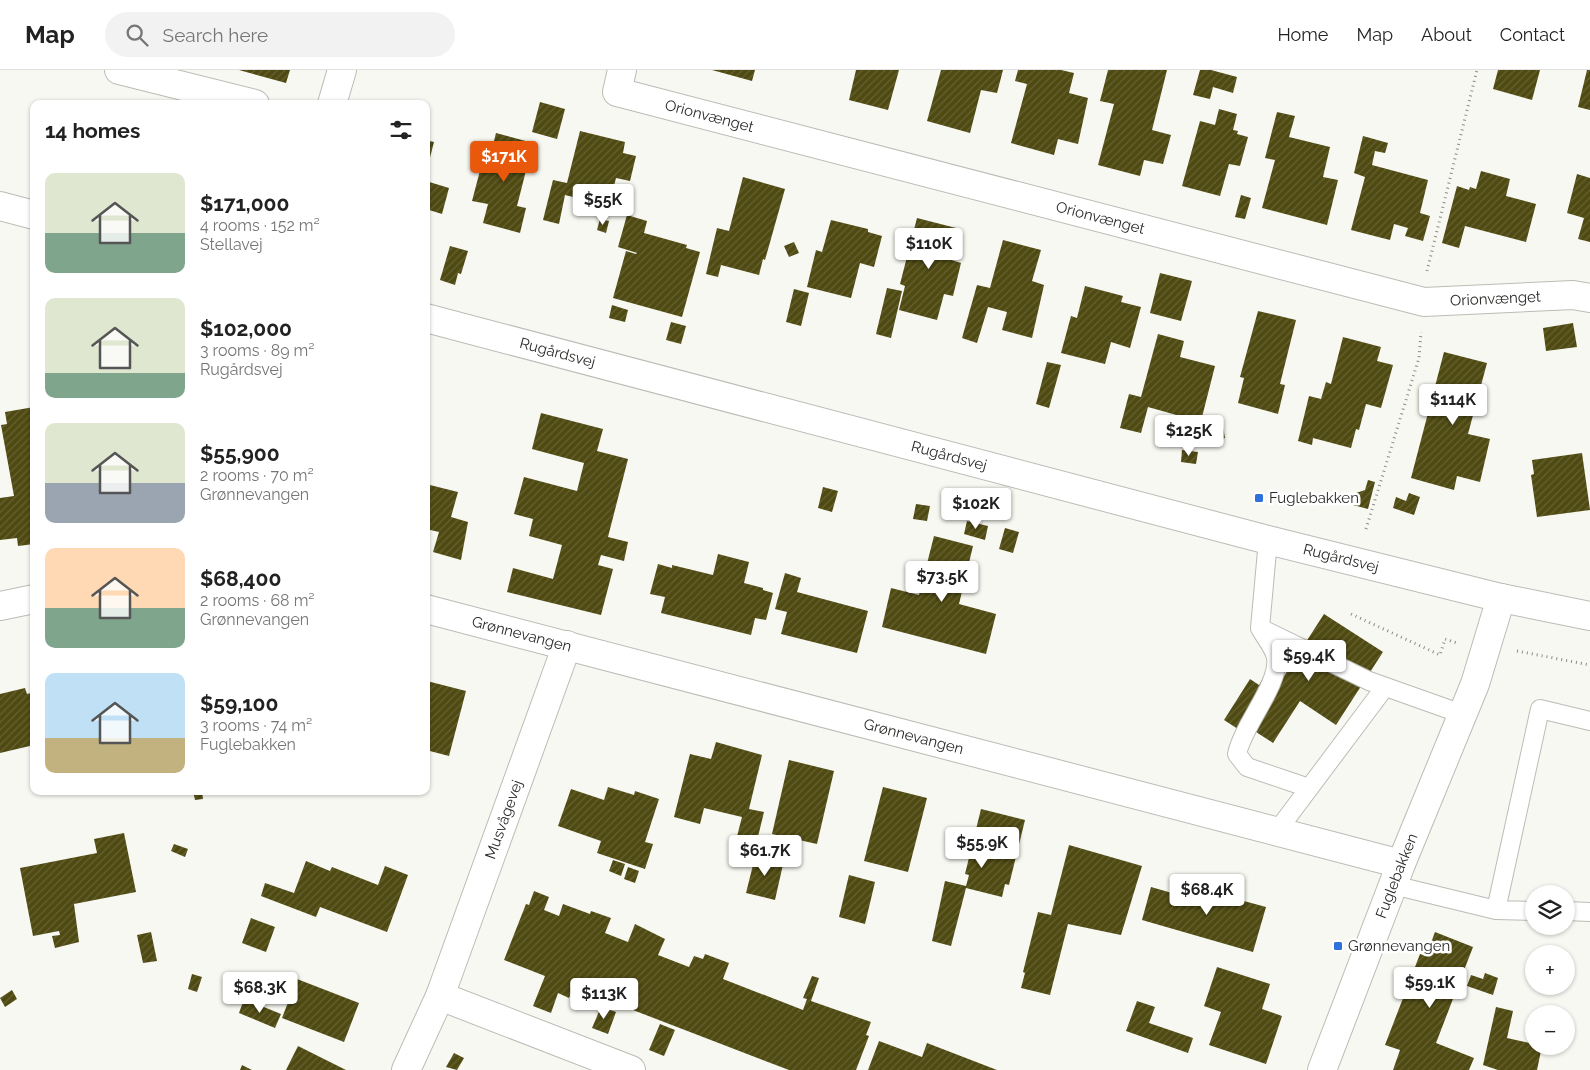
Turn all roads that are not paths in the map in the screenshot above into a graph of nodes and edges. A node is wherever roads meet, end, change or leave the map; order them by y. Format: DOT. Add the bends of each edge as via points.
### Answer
graph roads {
  1 [pos="119,70"];
  2 [pos="342,70"];
  3 [pos="175,77"];
  4 [pos="619,81"];
  5 [pos="243,100"];
  6 [pos="333,100"];
  7 [pos="0,206"];
  8 [pos="30,214"];
  9 [pos="1590,298"];
  10 [pos="430,319"];
  11 [pos="1268,540"];
  12 [pos="1501,598"];
  13 [pos="30,600"];
  14 [pos="0,606"];
  15 [pos="430,610"];
  16 [pos="1590,616"];
  17 [pos="1260,628"];
  18 [pos="567,645"];
  19 [pos="1385,687"];
  20 [pos="1462,714"];
  21 [pos="1590,721"];
  22 [pos="1309,788"];
  23 [pos="1277,831"];
  24 [pos="1397,875"];
  25 [pos="1589,909"];
  26 [pos="1496,910"];
  27 [pos="1575,910"];
  28 [pos="1525,911"];
  29 [pos="440,996"];
  30 [pos="406,1070"];
  31 [pos="631,1070"];
  32 [pos="1322,1070"];
  1 -- 3 [label="street"];
  2 -- 6 [label="street"];
  3 -- 5 [label="street"];
  4 -- 9 [label="street, Orionvænget" via="1424,302 1573,295"];
  7 -- 8 [label="street"];
  10 -- 11 [label="street, Rugårdsvej"];
  11 -- 12 [label="street, Rugårdsvej"];
  11 -- 17 [label="lane"];
  12 -- 16 [label="street, Rugårdsvej"];
  12 -- 20 [label="street, Fuglebakken" via="1475,684"];
  13 -- 14 [label="street"];
  15 -- 18 [label="street, Grønnevangen"];
  17 -- 19 [label="lane"];
  17 -- 22 [label="lane" via="1276,658 1272,683 1240,740 1237,754 1247,768"];
  18 -- 23 [label="street, Grønnevangen"];
  18 -- 29 [label="street, Musvågevej"];
  19 -- 20 [label="lane"];
  19 -- 22 [label="lane"];
  20 -- 24 [label="street, Fuglebakken"];
  21 -- 26 [label="lane" via="1540,709"];
  22 -- 23 [label="lane"];
  23 -- 24 [label="street, Grønnevangen"];
  24 -- 26 [label="lane"];
  24 -- 32 [label="street, Fuglebakken"];
  25 -- 27 [label="lane"];
  26 -- 28 [label="lane"];
  29 -- 30 [label="street, Musvågevej"];
  29 -- 31 [label="street"];
}
